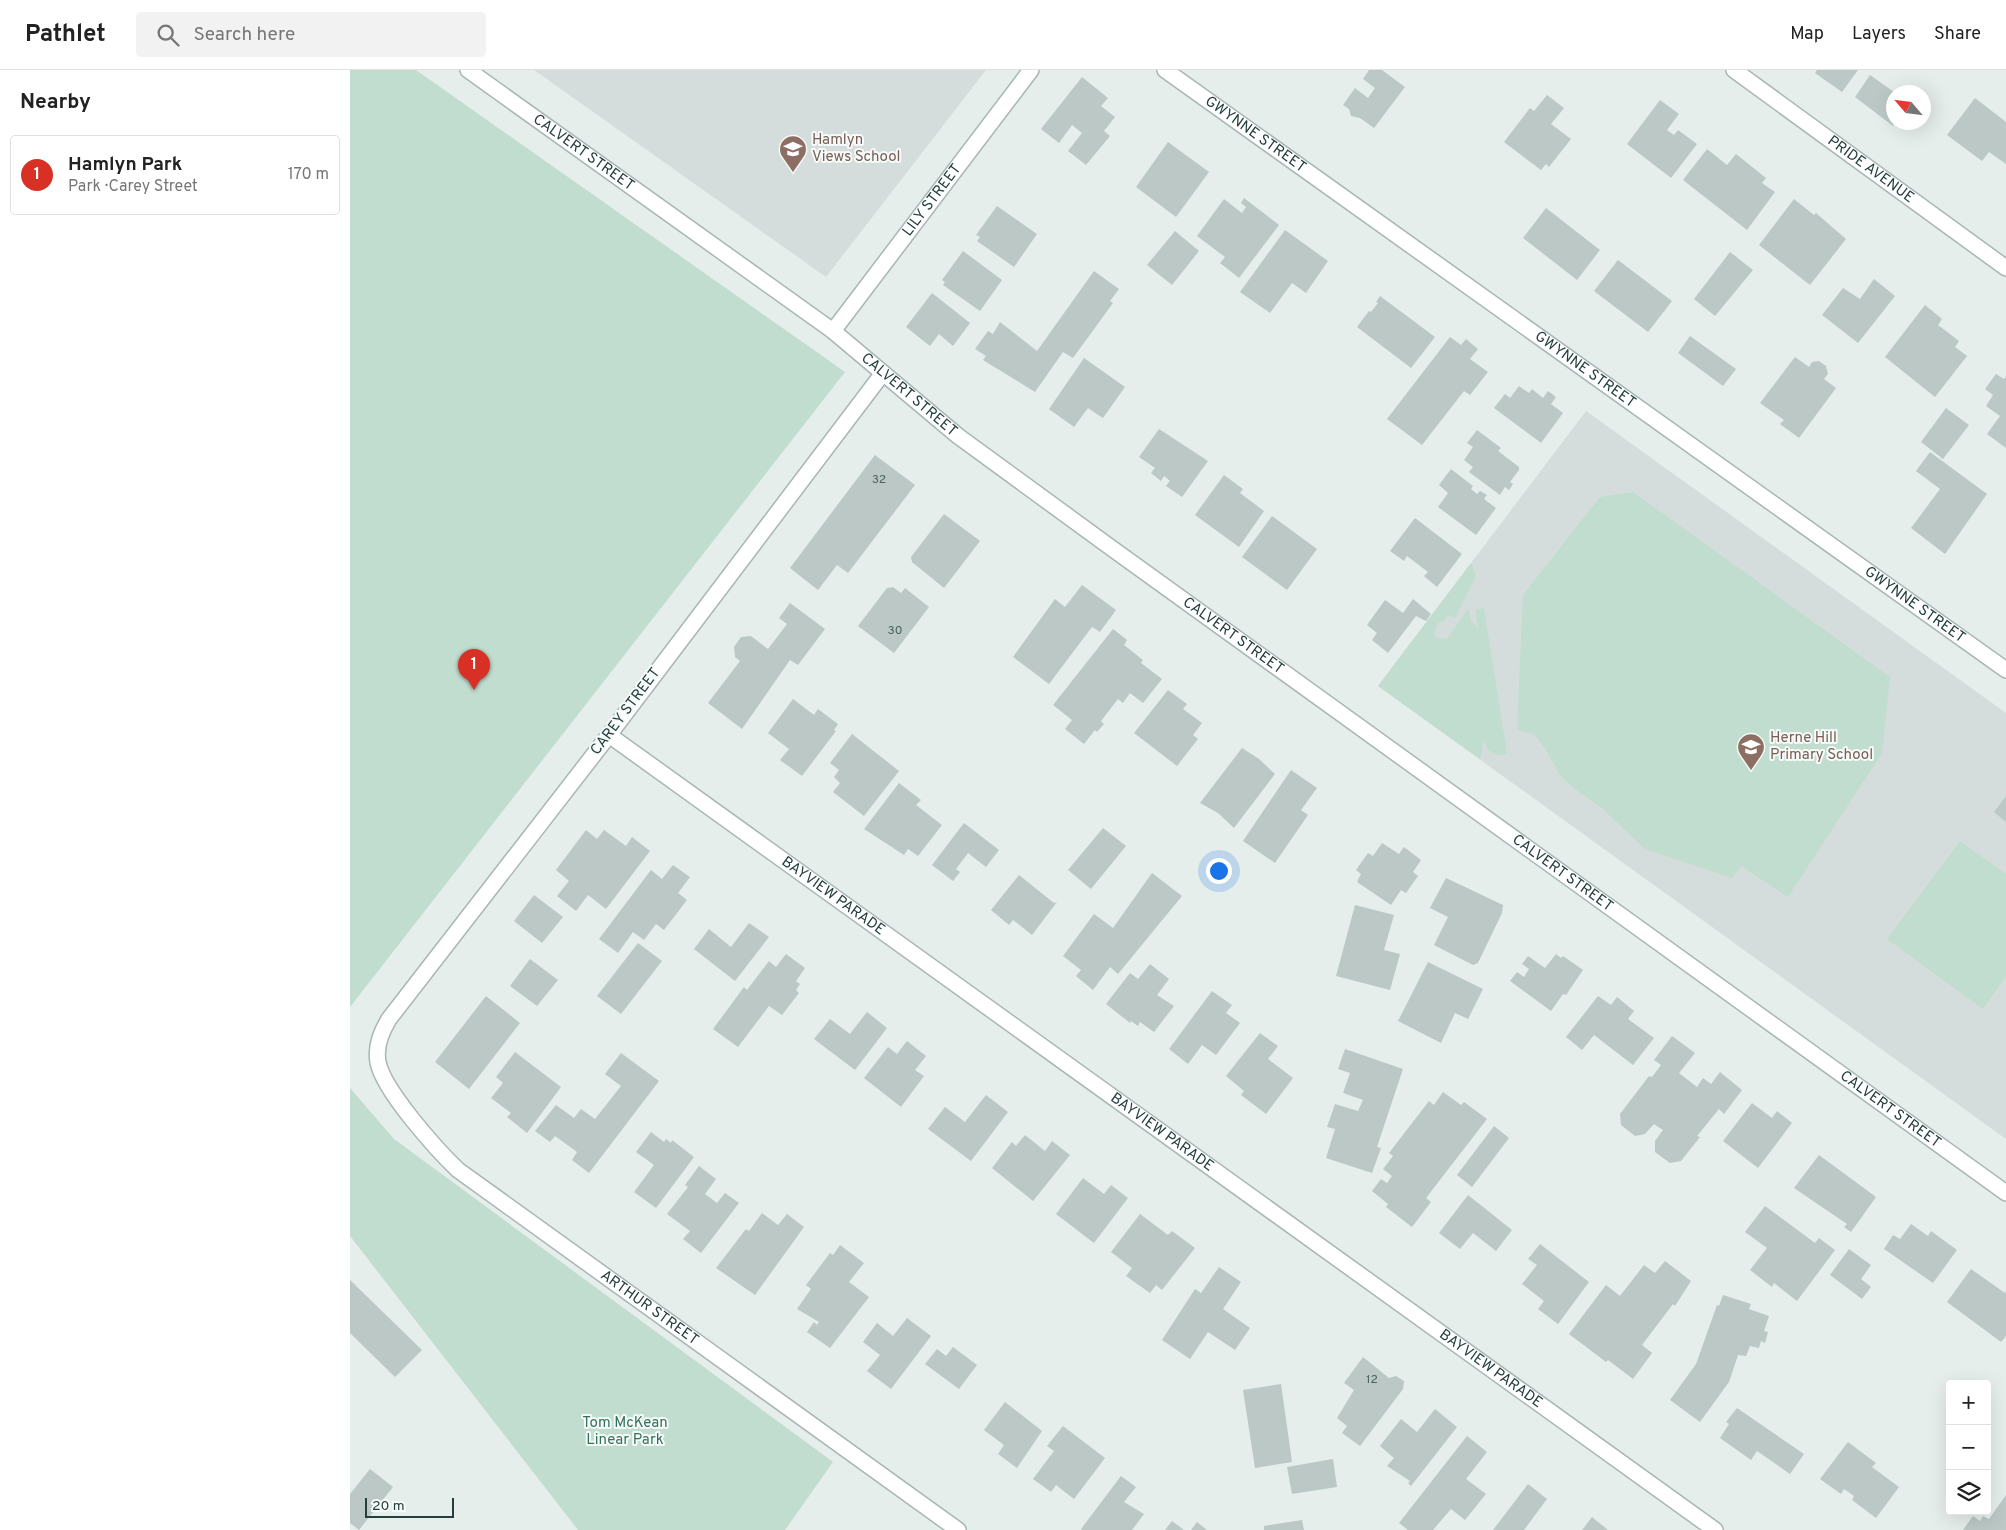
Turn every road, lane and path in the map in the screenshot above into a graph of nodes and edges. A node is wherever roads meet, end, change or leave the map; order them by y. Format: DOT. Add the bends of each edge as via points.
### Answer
graph roads {
  1 [pos="468,70"];
  2 [pos="1031,70"];
  3 [pos="1165,70"];
  4 [pos="1734,70"];
  5 [pos="2006,268"];
  6 [pos="833,331"];
  7 [pos="883,373"];
  8 [pos="2006,670"];
  9 [pos="609,735"];
  10 [pos="377,1054"];
  11 [pos="2006,1193"];
  12 [pos="958,1530"];
  13 [pos="1716,1530"];
  1 -- 6 [label="street, CALVERT STREET"];
  2 -- 6 [label="street, LILY STREET"];
  3 -- 8 [label="street, GWYNNE STREET"];
  4 -- 5 [label="street, PRIDE AVENUE"];
  6 -- 7 [label="street, CALVERT STREET"];
  7 -- 9 [label="street, CAREY STREET"];
  7 -- 11 [label="street, CALVERT STREET" via="958,436 1102,542"];
  9 -- 10 [label="street, CAREY STREET" via="389,1019"];
  9 -- 13 [label="street, BAYVIEW PARADE"];
  10 -- 12 [label="street, ARTHUR STREET" via="388,1086 458,1170"];
}
